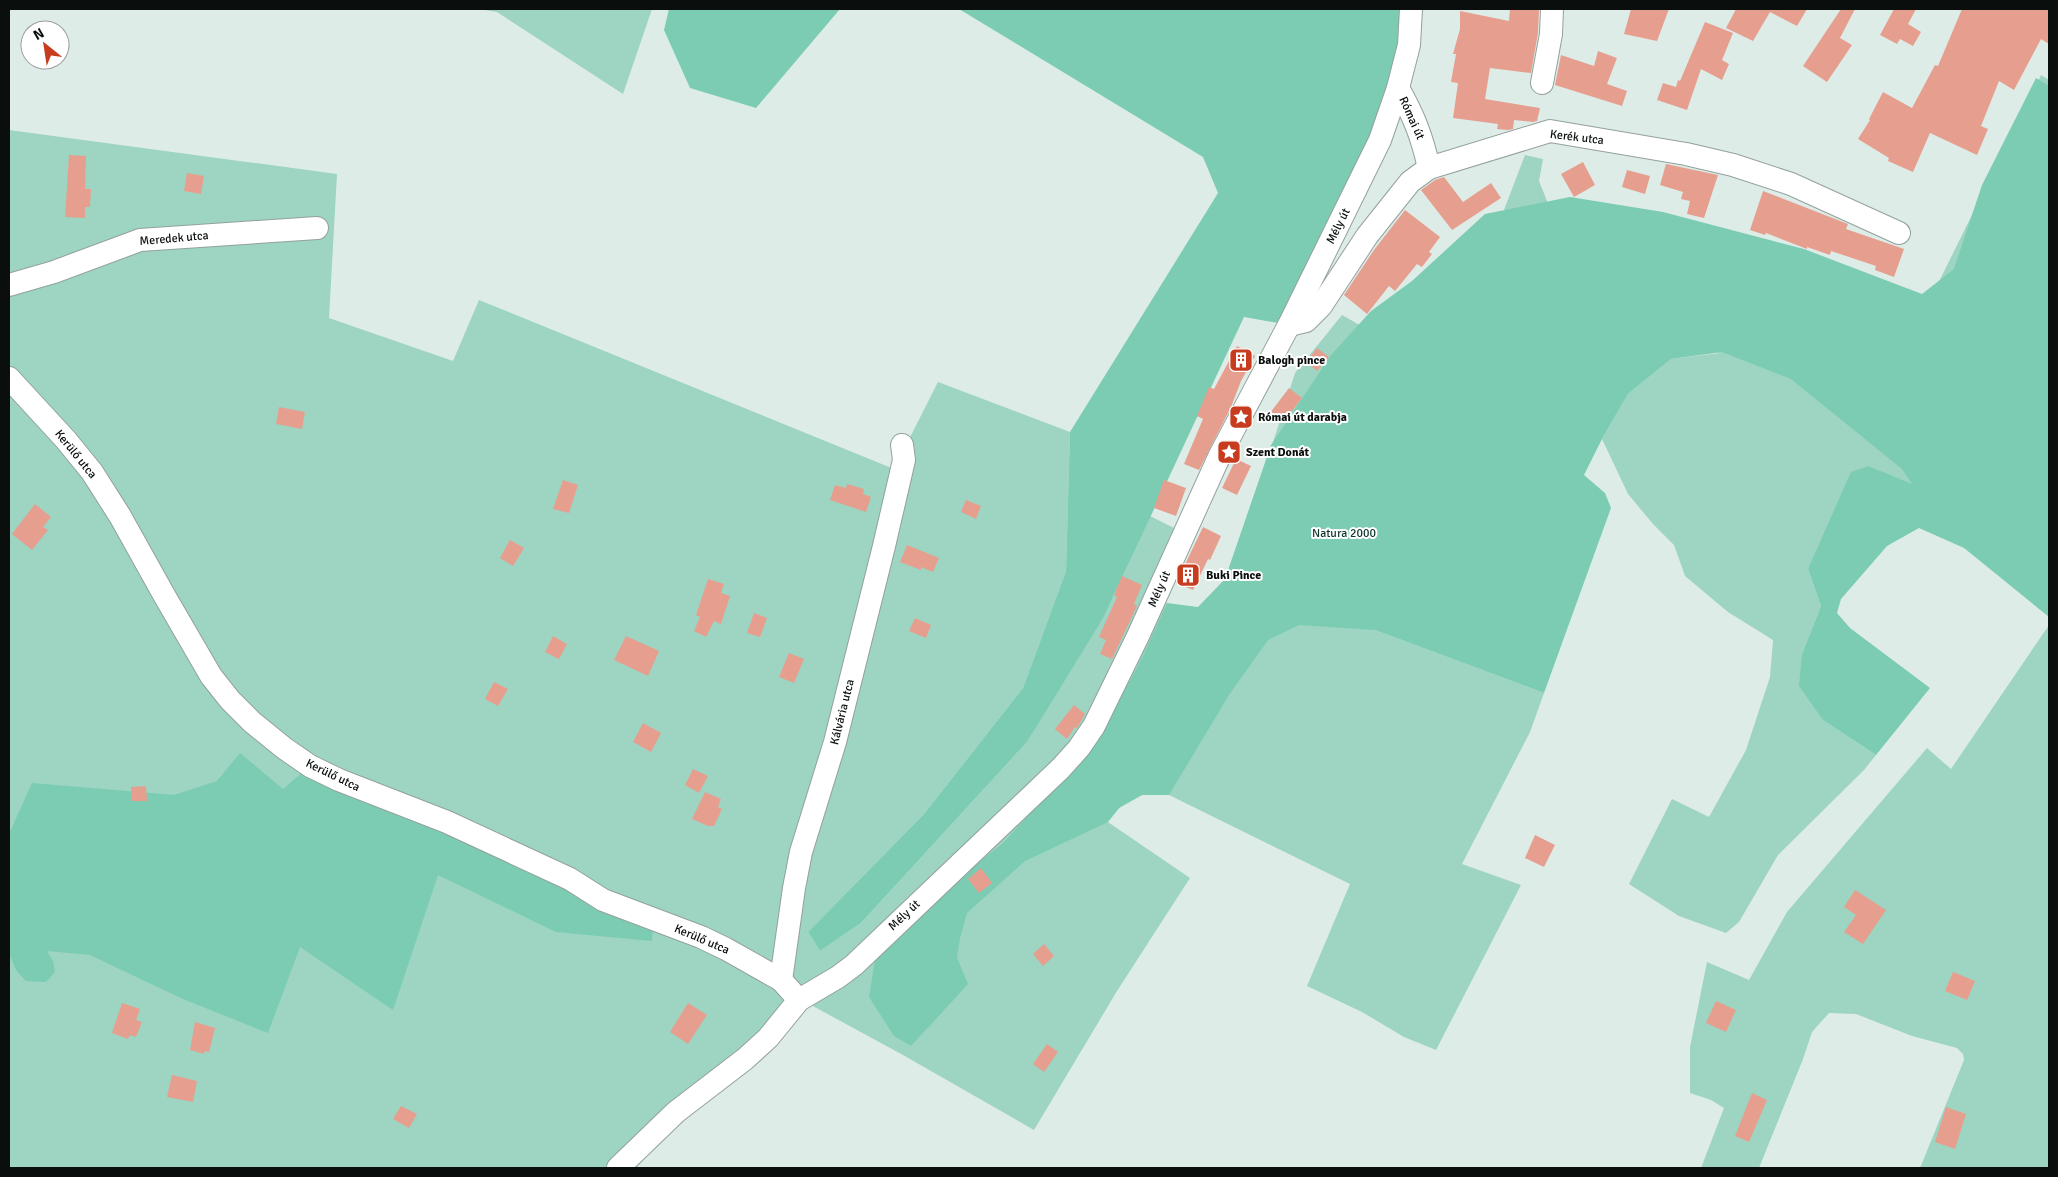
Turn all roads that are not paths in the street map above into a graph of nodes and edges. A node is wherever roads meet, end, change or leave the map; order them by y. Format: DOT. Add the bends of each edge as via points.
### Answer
graph roads {
  1 [pos="1411,9"];
  2 [pos="1552,9"];
  3 [pos="1542,83"];
  4 [pos="1398,88"];
  5 [pos="1428,168"];
  6 [pos="317,228"];
  7 [pos="1899,233"];
  8 [pos="9,285"];
  9 [pos="1289,325"];
  10 [pos="9,378"];
  11 [pos="902,445"];
  12 [pos="781,980"];
  13 [pos="799,1000"];
  14 [pos="618,1168"];
  1 -- 4 [label="street, Római út" via="1410,45"];
  2 -- 3 [label="street"];
  4 -- 5 [label="street, Római út" via="1422,138"];
  4 -- 9 [label="street, Mély út" via="1373,155"];
  5 -- 7 [label="street, Kerék utca" via="1550,131 1733,164 1792,184"];
  5 -- 9 [label="street, Kerék utca" via="1410,182 1367,236 1321,306 1306,320"];
  6 -- 8 [label="street, Meredek utca" via="140,240"];
  9 -- 13 [label="street, Mély út" via="1219,457 1094,726 1061,768 854,965"];
  10 -- 12 [label="street, Kerülő utca" via="92,472 211,676 252,722 284,748 339,780 447,822 570,879 603,900 701,937"];
  11 -- 12 [label="street, Kálvária utca" via="904,460 884,546 835,742 801,852"];
  12 -- 13 [label="street, Kerülő utca"];
  13 -- 14 [label="street" via="768,1038 676,1112"];
}
